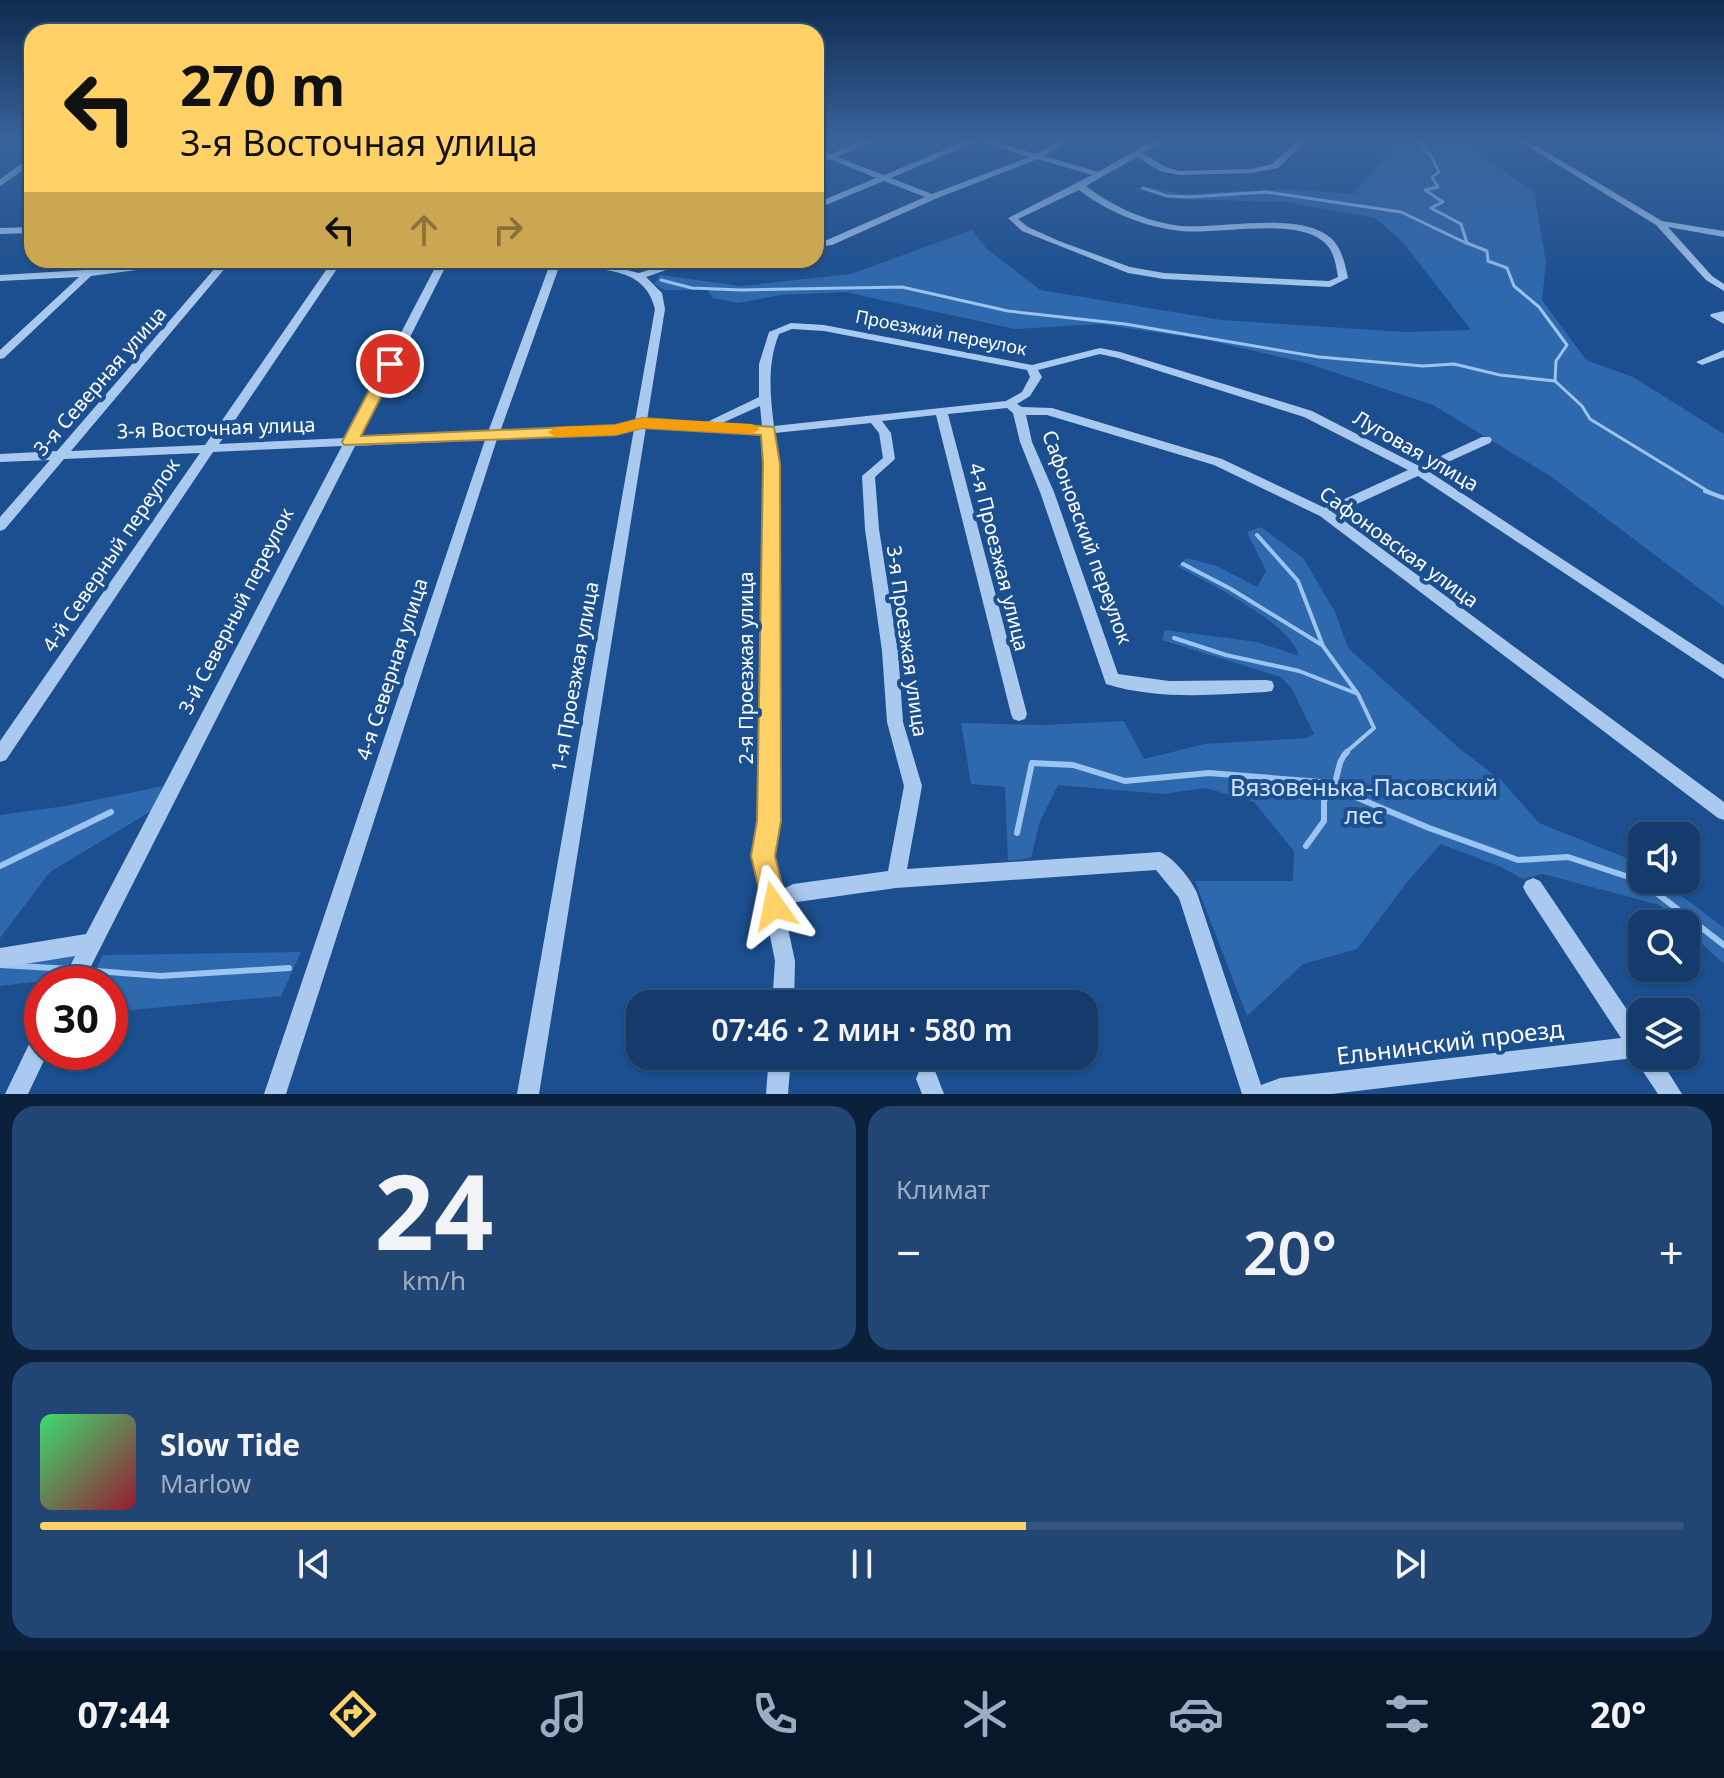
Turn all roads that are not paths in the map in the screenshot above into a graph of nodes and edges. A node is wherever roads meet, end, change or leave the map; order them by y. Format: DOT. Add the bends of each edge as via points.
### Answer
graph roads {
  1 [pos="854,190"];
  2 [pos="914,190"];
  3 [pos="950,190"];
  4 [pos="1071,190"];
  5 [pos="1086,190"];
  6 [pos="1604,190"];
  7 [pos="932,197"];
  8 [pos="824,203"];
  9 [pos="1659,223"];
  10 [pos="24,230"];
  11 [pos="4,231"];
  12 [pos="1724,234"];
  13 [pos="0,238"];
  14 [pos="824,242"];
  15 [pos="94,268"];
  16 [pos="128,268"];
  17 [pos="220,268"];
  18 [pos="332,268"];
  19 [pos="440,268"];
  20 [pos="552,268"];
  21 [pos="611,268"];
  22 [pos="666,268"];
  23 [pos="89,273"];
  24 [pos="638,277"];
  25 [pos="0,278"];
  26 [pos="1724,288"];
  27 [pos="1724,314"];
  28 [pos="1724,321"];
  29 [pos="774,332"];
  30 [pos="1100,351"];
  31 [pos="1724,353"];
  32 [pos="0,356"];
  33 [pos="1702,362"];
  34 [pos="1032,368"];
  35 [pos="765,399"];
  36 [pos="1014,408"];
  37 [pos="941,410"];
  38 [pos="874,419"];
  39 [pos="642,423"];
  40 [pos="699,426"];
  41 [pos="768,430"];
  42 [pos="493,434"];
  43 [pos="1486,440"];
  44 [pos="350,442"];
  45 [pos="207,449"];
  46 [pos="60,454"];
  47 [pos="0,458"];
  48 [pos="1421,472"];
  49 [pos="1325,513"];
  50 [pos="0,526"];
  51 [pos="1724,673"];
  52 [pos="1266,686"];
  53 [pos="1019,714"];
  54 [pos="0,755"];
  55 [pos="1724,812"];
  56 [pos="896,879"];
  57 [pos="1533,887"];
  58 [pos="774,906"];
  59 [pos="91,943"];
  60 [pos="0,958"];
  61 [pos="80,966"];
  62 [pos="784,990"];
  63 [pos="1628,1030"];
  64 [pos="1628,1052"];
  65 [pos="28,1070"];
  66 [pos="779,1070"];
  67 [pos="1655,1070"];
  68 [pos="16,1094"];
  69 [pos="275,1094"];
  70 [pos="528,1094"];
  71 [pos="777,1094"];
  72 [pos="1253,1094"];
  73 [pos="1267,1094"];
  74 [pos="1671,1094"];
  1 -- 8 [label="street"];
  2 -- 7 [label="street"];
  3 -- 7 [label="street"];
  4 -- 5 [label="street" via="1012,218 1056,243 1128,270 1330,284 1343,278 1338,256 1326,237 1315,232 1264,225 1162,225 1111,206"];
  6 -- 9 [label="street"];
  7 -- 14 [label="street"];
  9 -- 12 [label="street"];
  9 -- 26 [label="street"];
  10 -- 11 [label="street"];
  11 -- 13 [label="street"];
  15 -- 23 [label="street"];
  16 -- 23 [label="street"];
  17 -- 46 [label="street, 3-я Северная улица"];
  18 -- 45 [label="street, 4-й Северный переулок"];
  19 -- 44 [label="street, 3-й Северный переулок"];
  20 -- 42 [label="street, 4-я Северная улица"];
  21 -- 24 [label="street"];
  22 -- 24 [label="street"];
  23 -- 25 [label="street"];
  23 -- 32 [label="street"];
  24 -- 39 [label="street, 1-я Проезжая улица" via="660,302"];
  27 -- 28 [label="street" via="1715,316"];
  29 -- 34 [label="street, Проезжий переулок" via="791,326 824,328"];
  29 -- 35 [label="street, 2-я Проезжая улица" via="766,349"];
  30 -- 34 [label="street, Проезжий переулок"];
  30 -- 48 [label="street, Луговая улица" via="1308,414"];
  31 -- 33 [label="street"];
  34 -- 36 [label="street" via="1036,377"];
  35 -- 40 [label="street"];
  35 -- 41 [label="street, 2-я Проезжая улица"];
  36 -- 37 [label="street, Сафоновская улица"];
  36 -- 49 [label="street, Сафоновская улица" via="1048,411 1218,462"];
  36 -- 52 [label="street, Сафоновский переулок" via="1112,679 1201,688"];
  37 -- 38 [label="street, Сафоновская улица"];
  37 -- 53 [label="street, 4-я Проезжая улица"];
  38 -- 41 [label="street, Сафоновская улица"];
  38 -- 56 [label="street, 3-я Проезжая улица" via="885,433 889,459 868,476 872,529 895,722 913,786"];
  39 -- 40 [label="street, 3-я Восточная улица"];
  39 -- 42 [label="street, 3-я Восточная улица" via="616,430"];
  39 -- 70 [label="street, 1-я Проезжая улица"];
  40 -- 41 [label="street, 3-я Восточная улица"];
  41 -- 58 [label="street, 2-я Проезжая улица" via="769,805 763,856"];
  42 -- 44 [label="street, 3-я Восточная улица"];
  42 -- 69 [label="street, 4-я Северная улица"];
  43 -- 48 [label="street"];
  44 -- 45 [label="street, 3-я Восточная улица"];
  44 -- 59 [label="street, 3-й Северный переулок"];
  45 -- 46 [label="street, 3-я Восточная улица"];
  45 -- 54 [label="street, 4-й Северный переулок"];
  46 -- 47 [label="street, 3-я Восточная улица"];
  46 -- 50 [label="street, 3-я Северная улица"];
  48 -- 49 [label="street"];
  48 -- 51 [label="street, Луговая улица"];
  49 -- 55 [label="street, Сафоновская улица"];
  56 -- 58 [label="street" via="793,893"];
  56 -- 72 [label="street" via="1160,861 1187,893"];
  57 -- 63 [label="street"];
  58 -- 62 [label="street, 2-я Проезжая улица" via="785,961"];
  59 -- 60 [label="street"];
  59 -- 61 [label="street, 3-й Северный переулок"];
  64 -- 73 [label="street, Ельнинский проезд"];
  65 -- 68 [label="street"];
  66 -- 71 [label="street"];
  67 -- 74 [label="street"];
}
